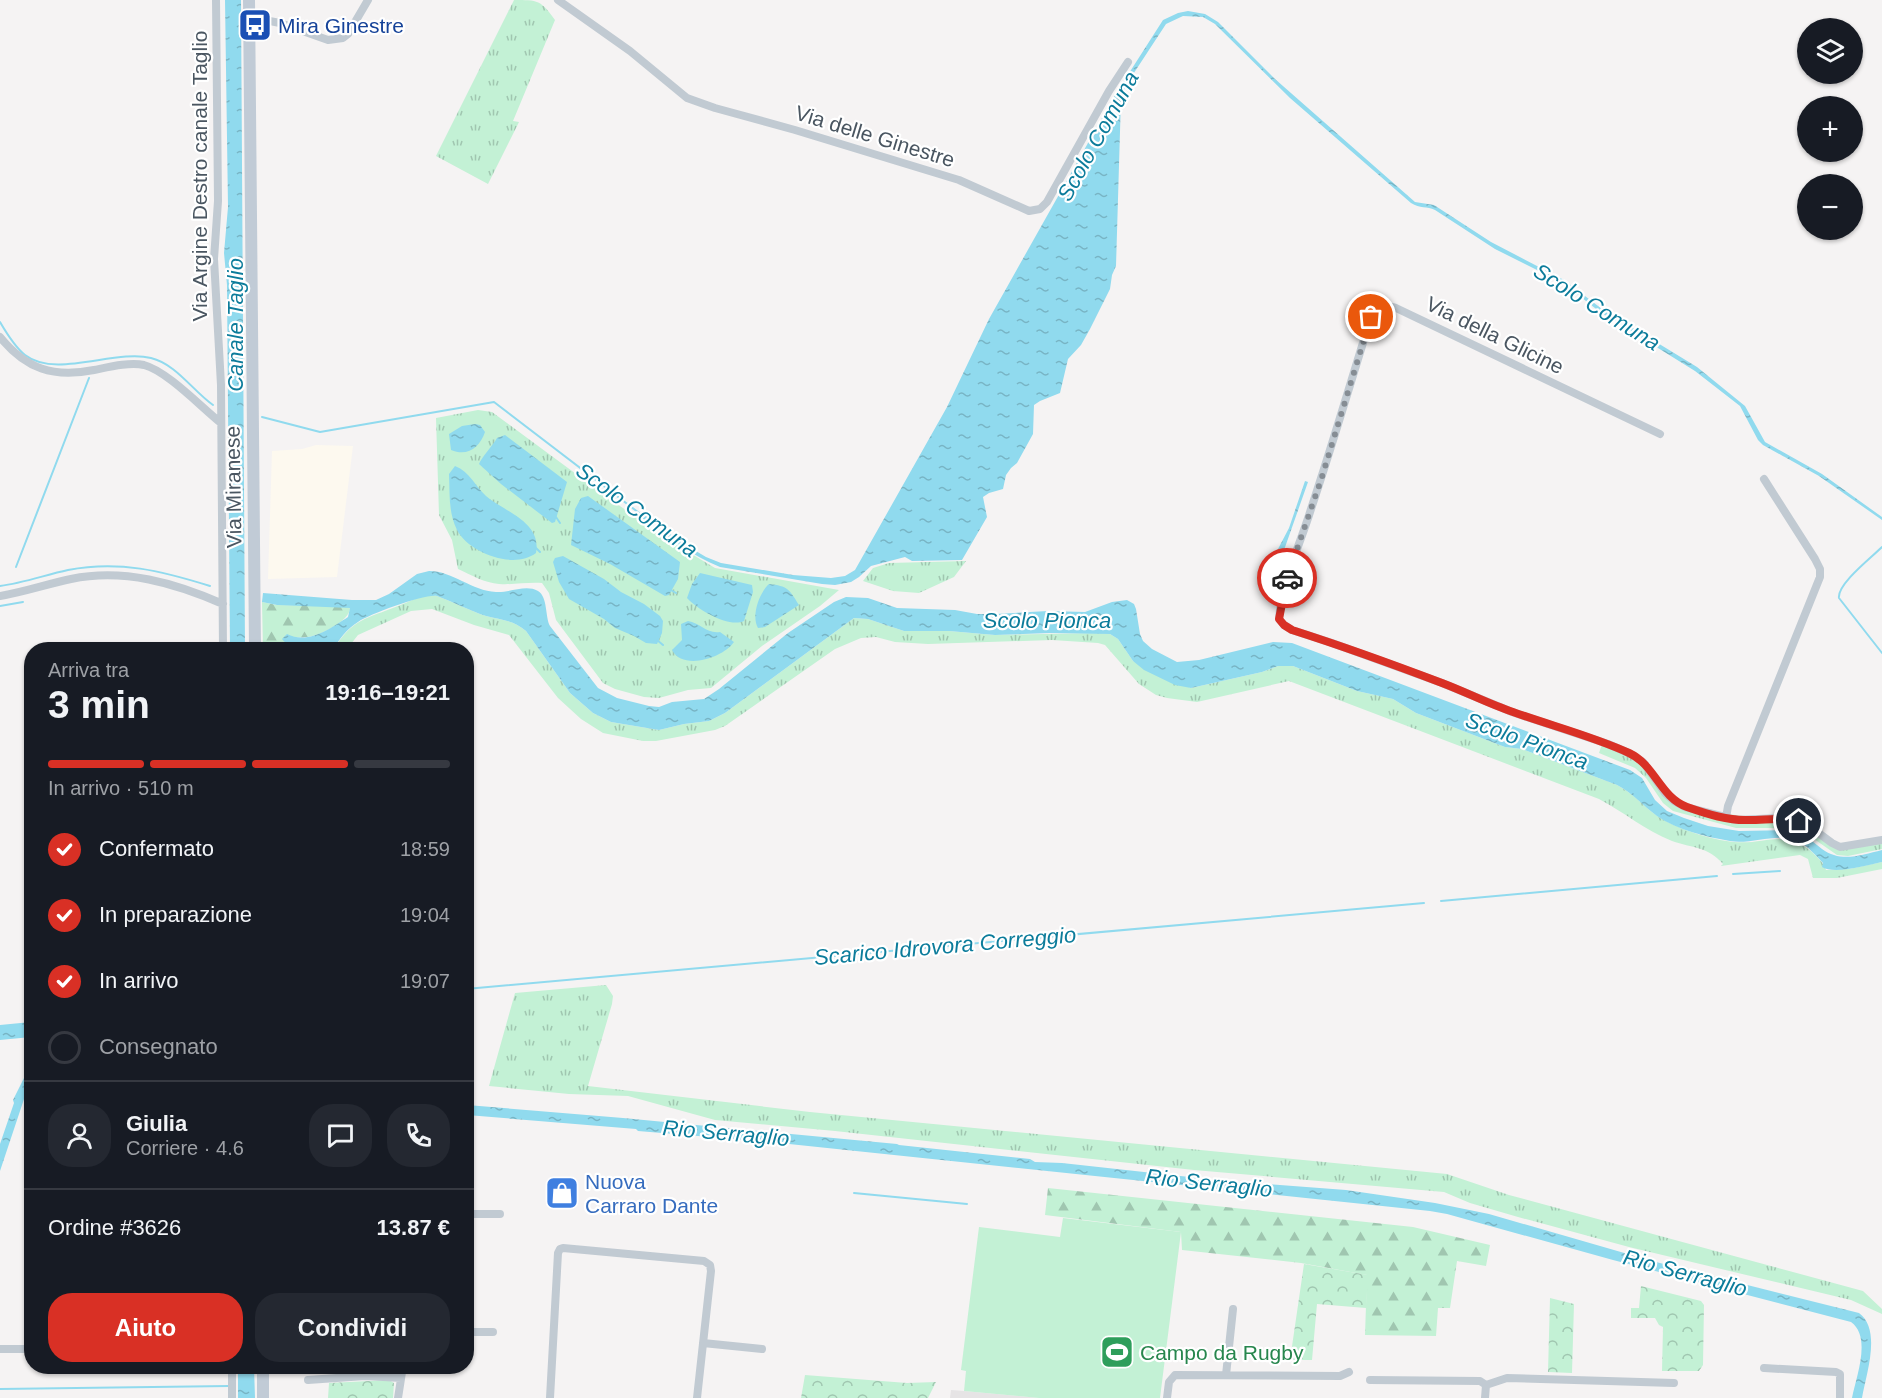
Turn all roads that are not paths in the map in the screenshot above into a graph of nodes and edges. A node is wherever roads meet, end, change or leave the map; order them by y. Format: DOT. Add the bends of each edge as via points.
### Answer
graph roads {
  1 [pos="216,0"];
  2 [pos="249,0"];
  3 [pos="368,0"];
  4 [pos="558,0"];
  5 [pos="249,17"];
  6 [pos="1128,62"];
  7 [pos="0,337"];
  8 [pos="221,423"];
  9 [pos="1660,434"];
  10 [pos="1764,479"];
  11 [pos="0,596"];
  12 [pos="223,604"];
  13 [pos="223,642"];
  14 [pos="255,642"];
  15 [pos="1726,818"];
  16 [pos="1882,840"];
  17 [pos="474,1214"];
  18 [pos="500,1214"];
  19 [pos="1233,1309"];
  20 [pos="474,1332"];
  21 [pos="493,1332"];
  22 [pos="703,1343"];
  23 [pos="0,1349"];
  24 [pos="24,1349"];
  25 [pos="762,1349"];
  26 [pos="1764,1368"];
  27 [pos="1349,1372"];
  28 [pos="232,1374"];
  29 [pos="263,1374"];
  30 [pos="346,1374"];
  31 [pos="380,1374"];
  32 [pos="402,1374"];
  33 [pos="1226,1375"];
  34 [pos="401,1378"];
  35 [pos="308,1380"];
  36 [pos="1370,1380"];
  37 [pos="1674,1383"];
  38 [pos="1486,1385"];
  39 [pos="232,1398"];
  40 [pos="263,1398"];
  41 [pos="398,1398"];
  42 [pos="550,1398"];
  43 [pos="697,1398"];
  44 [pos="1167,1398"];
  45 [pos="1485,1398"];
  46 [pos="1840,1398"];
  1 -- 8 [label="street, Via Argine Destro canale Taglio" via="218,201 214,259"];
  2 -- 5 [label="main road, Via Miranese"];
  3 -- 5 [label="street" via="348,34 336,40 280,22"];
  4 -- 6 [label="street, Via delle Ginestre" via="687,98 959,180 1029,211 1040,209 1047,202"];
  5 -- 14 [label="main road, Via Miranese"];
  7 -- 8 [label="street" via="11,351 40,369 87,371 143,365 165,374"];
  8 -- 12 [label="street, Via Argine Destro canale Taglio"];
  9 -- 15 [label="street, Via della Glicine" via="1396,308 1376,306 1287,578 1279,619 1292,630 1631,754 1643,762 1674,801"];
  10 -- 15 [label="street" via="1815,559 1820,577"];
  11 -- 12 [label="street" via="74,578 135,577 177,585"];
  12 -- 13 [label="street, Via Argine Destro canale Taglio"];
  15 -- 16 [label="street, Via della Glicine" via="1790,819 1809,826 1840,847"];
  17 -- 18 [label="street"];
  19 -- 33 [label="street"];
  20 -- 21 [label="street"];
  22 -- 25 [label="street"];
  22 -- 42 [label="street" via="711,1271 704,1260 560,1249"];
  22 -- 43 [label="street"];
  23 -- 24 [label="street"];
  26 -- 46 [label="street" via="1836,1371 1840,1374"];
  27 -- 33 [label="street" via="1340,1376"];
  28 -- 39 [label="street"];
  29 -- 40 [label="main road"];
  30 -- 35 [label="street"];
  31 -- 34 [label="street"];
  32 -- 34 [label="street"];
  33 -- 44 [label="street" via="1175,1375 1169,1382"];
  34 -- 41 [label="street"];
  36 -- 38 [label="street" via="1480,1381"];
  37 -- 38 [label="street" via="1514,1378"];
  38 -- 45 [label="street"];
}
